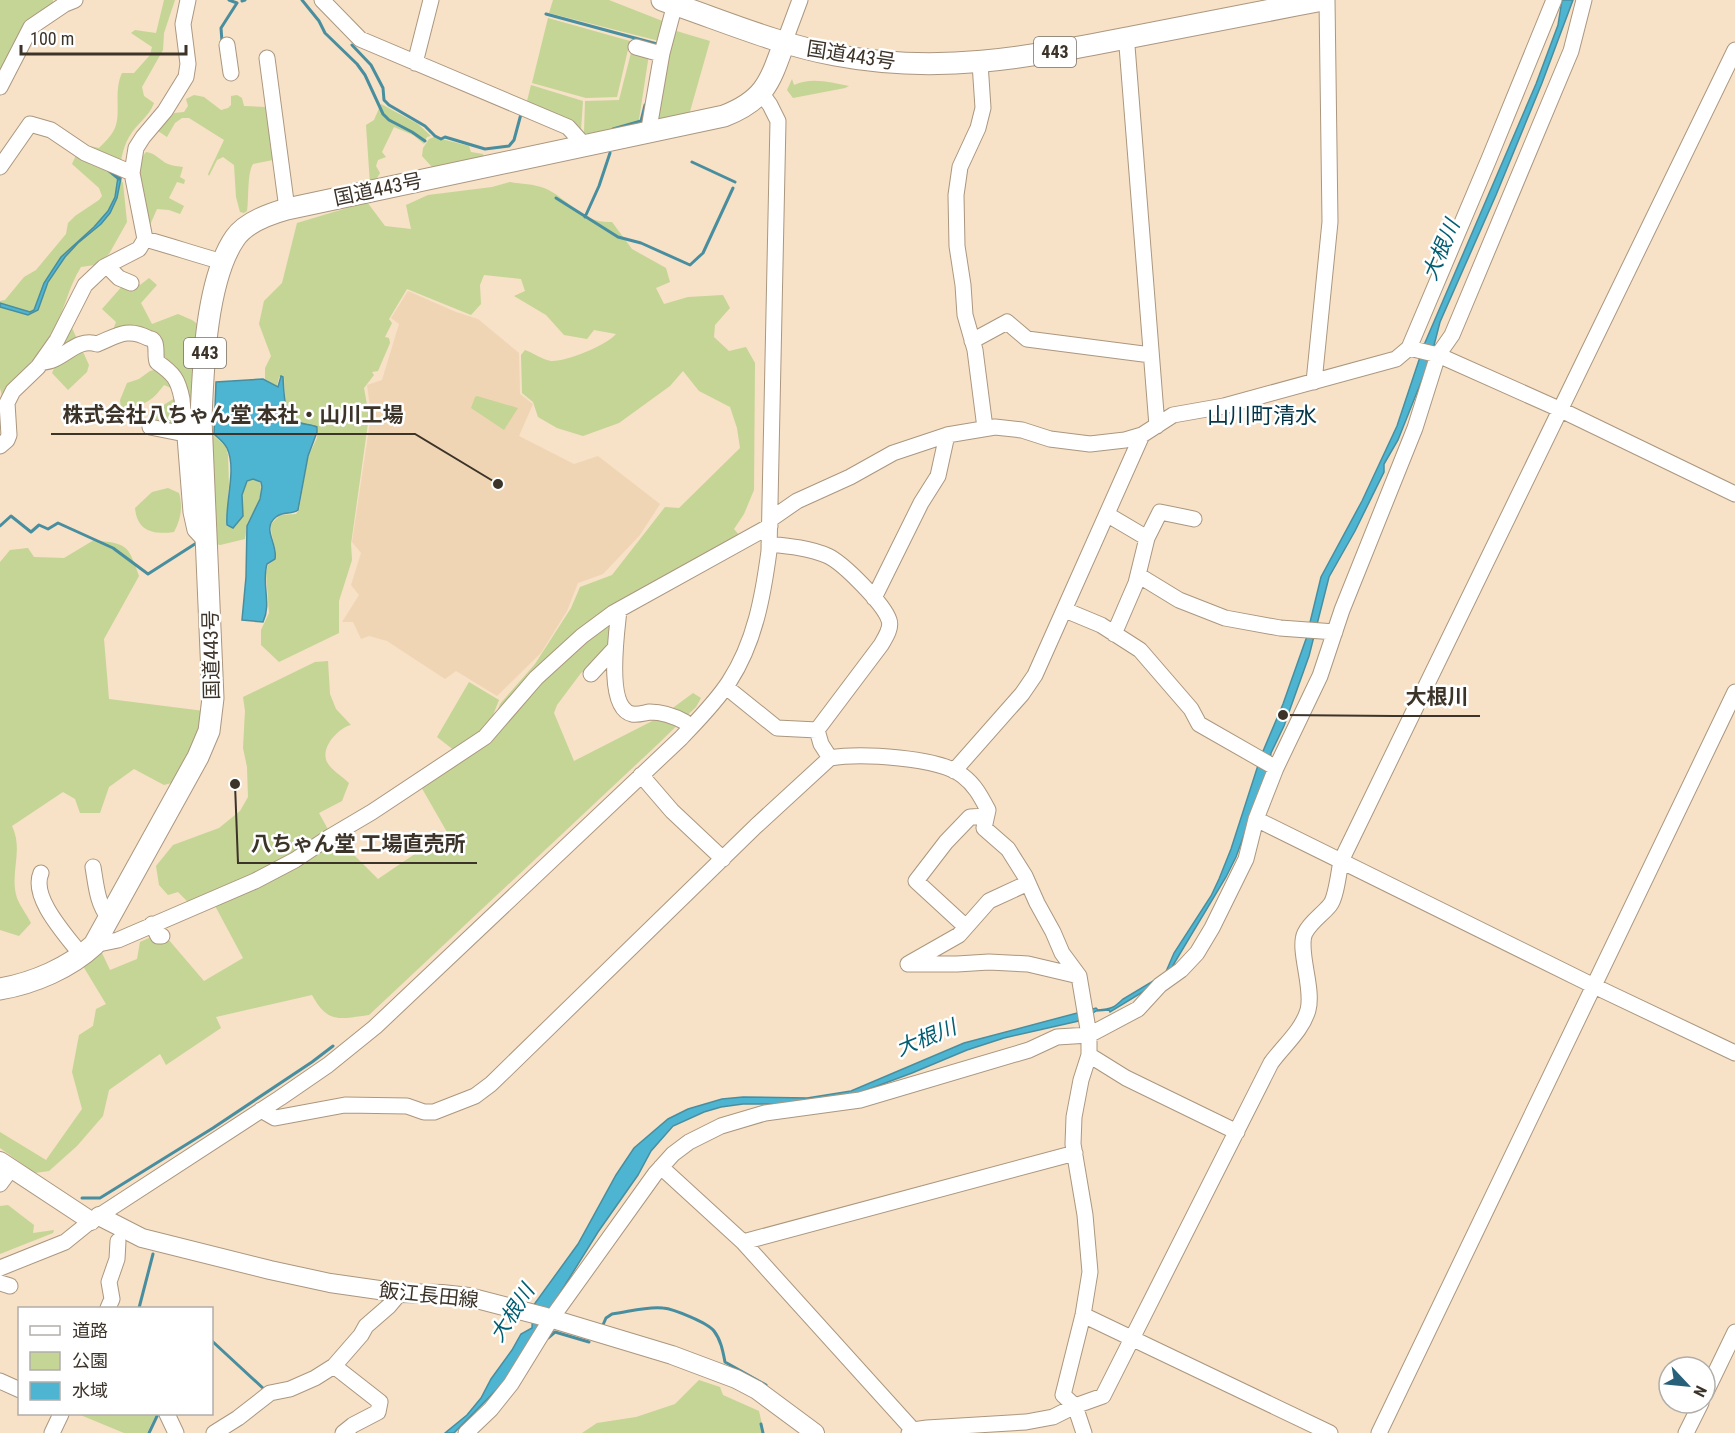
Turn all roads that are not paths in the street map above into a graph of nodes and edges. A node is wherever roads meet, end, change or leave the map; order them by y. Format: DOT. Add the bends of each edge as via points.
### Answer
graph roads {
  1 [pos="75,0"];
  2 [pos="188,0"];
  3 [pos="322,0"];
  4 [pos="431,0"];
  5 [pos="800,0"];
  6 [pos="1325,0"];
  7 [pos="1554,0"];
  8 [pos="1584,0"];
  9 [pos="671,1"];
  10 [pos="784,43"];
  11 [pos="227,45"];
  12 [pos="1127,46"];
  13 [pos="636,47"];
  14 [pos="1735,50"];
  15 [pos="662,54"];
  16 [pos="267,58"];
  17 [pos="415,63"];
  18 [pos="981,63"];
  19 [pos="231,73"];
  20 [pos="0,87"];
  21 [pos="762,94"];
  22 [pos="648,134"];
  23 [pos="586,147"];
  24 [pos="0,167"];
  25 [pos="132,173"];
  26 [pos="287,209"];
  27 [pos="144,249"];
  28 [pos="223,262"];
  29 [pos="107,266"];
  30 [pos="131,283"];
  31 [pos="85,308"];
  32 [pos="72,321"];
  33 [pos="972,341"];
  34 [pos="1410,348"];
  35 [pos="1438,354"];
  36 [pos="1151,355"];
  37 [pos="42,362"];
  38 [pos="1314,382"];
  39 [pos="1559,409"];
  40 [pos="4,422"];
  41 [pos="1157,426"];
  42 [pos="150,427"];
  43 [pos="985,428"];
  44 [pos="185,434"];
  45 [pos="947,435"];
  46 [pos="1142,435"];
  47 [pos="0,446"];
  48 [pos="1735,494"];
  49 [pos="1108,515"];
  50 [pos="1194,519"];
  51 [pos="770,523"];
  52 [pos="1147,538"];
  53 [pos="207,543"];
  54 [pos="769,544"];
  55 [pos="1138,575"];
  56 [pos="874,598"];
  57 [pos="619,610"];
  58 [pos="1065,610"];
  59 [pos="1335,632"];
  60 [pos="1114,634"];
  61 [pos="615,648"];
  62 [pos="615,681"];
  63 [pos="726,687"];
  64 [pos="1735,692"];
  65 [pos="685,722"];
  66 [pos="817,730"];
  67 [pos="830,758"];
  68 [pos="1274,767"];
  69 [pos="954,771"];
  70 [pos="641,775"];
  71 [pos="986,816"];
  72 [pos="1256,819"];
  73 [pos="723,859"];
  74 [pos="1341,861"];
  75 [pos="93,867"];
  76 [pos="41,873"];
  77 [pos="1028,883"];
  78 [pos="109,918"];
  79 [pos="152,924"];
  80 [pos="966,927"];
  81 [pos="162,936"];
  82 [pos="88,950"];
  83 [pos="1079,976"];
  84 [pos="1594,986"];
  85 [pos="0,989"];
  86 [pos="1089,1035"];
  87 [pos="1735,1053"];
  88 [pos="1089,1055"];
  89 [pos="261,1110"];
  90 [pos="1238,1132"];
  91 [pos="1075,1153"];
  92 [pos="661,1167"];
  93 [pos="4,1171"];
  94 [pos="95,1218"];
  95 [pos="118,1241"];
  96 [pos="743,1242"];
  97 [pos="0,1268"];
  98 [pos="400,1293"];
  99 [pos="108,1307"];
  100 [pos="1083,1315"];
  101 [pos="543,1316"];
  102 [pos="1735,1332"];
  103 [pos="1131,1339"];
  104 [pos="334,1366"];
  105 [pos="1717,1369"];
  106 [pos="0,1382"];
  107 [pos="18,1389"];
  108 [pos="1075,1406"];
  109 [pos="60,1415"];
  110 [pos="168,1415"];
  111 [pos="1695,1415"];
  112 [pos="911,1432"];
  113 [pos="52,1433"];
  114 [pos="176,1433"];
  115 [pos="214,1433"];
  116 [pos="343,1433"];
  117 [pos="466,1433"];
  118 [pos="815,1433"];
  119 [pos="1084,1433"];
  120 [pos="1330,1433"];
  121 [pos="1378,1433"];
  122 [pos="1686,1433"];
  1 -- 20 [label="street" via="31,27"];
  2 -- 25 [label="street" via="183,24 186,77 136,148"];
  3 -- 17 [label="street" via="360,39"];
  4 -- 17 [label="street"];
  5 -- 10 [label="street"];
  6 -- 18 [label="highway, 国道443号 / 443" via="1036,56"];
  6 -- 38 [label="street" via="1330,222"];
  7 -- 34 [label="street"];
  8 -- 35 [label="street" via="1571,51 1452,335"];
  9 -- 10 [label="highway, 443"];
  9 -- 15 [label="street"];
  10 -- 18 [label="highway, 国道443号 / 443" via="871,60 934,65"];
  10 -- 21 [label="highway, 国道443号"];
  11 -- 19 [label="street"];
  12 -- 36 [label="street"];
  13 -- 15 [label="street"];
  14 -- 39 [label="street"];
  15 -- 22 [label="street"];
  16 -- 26 [label="street"];
  17 -- 23 [label="street" via="568,127"];
  18 -- 33 [label="street" via="983,108 960,167 956,195 957,246"];
  21 -- 22 [label="highway, 国道443号 / 443" via="746,107 724,116"];
  21 -- 51 [label="street" via="778,121"];
  22 -- 23 [label="highway, 国道443号 / 443"];
  23 -- 26 [label="highway, 国道443号 / 443"];
  24 -- 25 [label="street" via="30,124 51,130 86,153"];
  25 -- 27 [label="street"];
  26 -- 28 [label="highway, 国道443号 / 443" via="254,222 236,237"];
  27 -- 28 [label="street" via="174,247"];
  27 -- 29 [label="street"];
  28 -- 53 [label="highway, 国道443号 / 443" via="207,334 203,375 201,419"];
  29 -- 30 [label="street"];
  29 -- 37 [label="street" via="85,285"];
  31 -- 32 [label="street"];
  33 -- 36 [label="street" via="1007,322 1027,339"];
  33 -- 43 [label="street"];
  34 -- 35 [label="street"];
  34 -- 38 [label="street" via="1396,359"];
  35 -- 39 [label="street"];
  35 -- 59 [label="street" via="1415,428"];
  36 -- 41 [label="street"];
  37 -- 40 [label="street" via="13,391"];
  37 -- 44 [label="street" via="49,362 80,343 97,344 115,335 138,333 153,340 157,362 178,383"];
  38 -- 41 [label="street" via="1173,415"];
  39 -- 48 [label="street"];
  39 -- 74 [label="street"];
  40 -- 47 [label="street" via="9,435"];
  41 -- 46 [label="street"];
  42 -- 44 [label="street"];
  43 -- 45 [label="street"];
  43 -- 46 [label="street" via="1022,430 1050,439 1090,444"];
  44 -- 53 [label="street" via="191,512 195,530"];
  45 -- 51 [label="street" via="893,453 797,501"];
  45 -- 56 [label="street" via="938,476"];
  46 -- 49 [label="street"];
  49 -- 52 [label="street"];
  49 -- 58 [label="street"];
  50 -- 52 [label="street" via="1160,512"];
  51 -- 54 [label="street"];
  51 -- 57 [label="street"];
  52 -- 55 [label="street"];
  53 -- 78 [label="highway, 国道443号 / 443" via="213,698 209,731"];
  54 -- 56 [label="street" via="830,557"];
  54 -- 63 [label="street" via="764,593 755,626"];
  55 -- 59 [label="street" via="1179,600 1225,618"];
  55 -- 60 [label="street"];
  56 -- 66 [label="street" via="890,620 889,630"];
  57 -- 61 [label="street"];
  57 -- 79 [label="street" via="582,636 536,678 485,737 295,860"];
  58 -- 60 [label="street"];
  58 -- 69 [label="street" via="1022,694"];
  59 -- 68 [label="street" via="1320,676"];
  60 -- 68 [label="street" via="1140,650 1191,709 1198,724"];
  61 -- 62 [label="street"];
  61 -- 62 [label="street" via="588,674"];
  62 -- 65 [label="street" via="624,711 662,713"];
  63 -- 66 [label="street" via="777,728"];
  63 -- 70 [label="street"];
  64 -- 84 [label="street"];
  66 -- 67 [label="street"];
  67 -- 69 [label="street" via="888,757"];
  67 -- 73 [label="street"];
  68 -- 72 [label="street"];
  69 -- 71 [label="street" via="975,786 988,810"];
  70 -- 73 [label="street"];
  70 -- 89 [label="street" via="375,1027 328,1065"];
  71 -- 77 [label="street" via="984,828 1008,849"];
  71 -- 80 [label="street" via="970,817 916,881"];
  72 -- 74 [label="street"];
  72 -- 86 [label="street" via="1246,859 1197,953 1138,1009"];
  73 -- 89 [label="street" via="475,1096 434,1112 407,1106 345,1105 275,1118"];
  74 -- 84 [label="street"];
  74 -- 90 [label="street" via="1332,903 1304,934 1310,991 1308,1011 1295,1035 1271,1063"];
  75 -- 78 [label="street" via="97,893"];
  76 -- 82 [label="street" via="40,893 54,920"];
  77 -- 80 [label="street" via="989,901"];
  77 -- 83 [label="street" via="1062,953"];
  78 -- 82 [label="highway, 国道443号 / 443"];
  79 -- 81 [label="street" via="158,936"];
  79 -- 82 [label="street"];
  80 -- 83 [label="street" via="908,964 1028,964"];
  82 -- 85 [label="highway" via="68,965"];
  83 -- 86 [label="street"];
  84 -- 87 [label="street"];
  84 -- 121 [label="street"];
  86 -- 88 [label="street"];
  86 -- 92 [label="street" via="1057,1037 1029,1050 860,1100 765,1113 721,1126 689,1142"];
  88 -- 90 [label="street" via="1126,1078"];
  88 -- 91 [label="street" via="1074,1117"];
  89 -- 94 [label="street"];
  90 -- 103 [label="street"];
  91 -- 96 [label="street"];
  91 -- 100 [label="street" via="1090,1272"];
  92 -- 96 [label="street"];
  92 -- 101 [label="street"];
  93 -- 94 [label="main road, 飯江長田線"];
  94 -- 97 [label="street" via="65,1242"];
  94 -- 98 [label="main road, 飯江長田線" via="142,1238 189,1251 330,1283"];
  95 -- 99 [label="street"];
  96 -- 112 [label="street"];
  98 -- 101 [label="main road, 飯江長田線" via="469,1297"];
  98 -- 104 [label="street" via="366,1326"];
  100 -- 103 [label="street"];
  100 -- 108 [label="street" via="1063,1395"];
  101 -- 117 [label="street" via="511,1384"];
  101 -- 118 [label="main road, 飯江長田線" via="736,1379"];
  102 -- 105 [label="street"];
  103 -- 108 [label="street" via="1103,1396"];
  103 -- 120 [label="street"];
  104 -- 115 [label="street" via="290,1389 270,1393"];
  104 -- 116 [label="street" via="380,1402 378,1412"];
  106 -- 107 [label="street"];
  108 -- 112 [label="street" via="1053,1417 1026,1422"];
  108 -- 119 [label="street"];
  109 -- 113 [label="street"];
  110 -- 114 [label="street"];
  111 -- 122 [label="street"];
}
